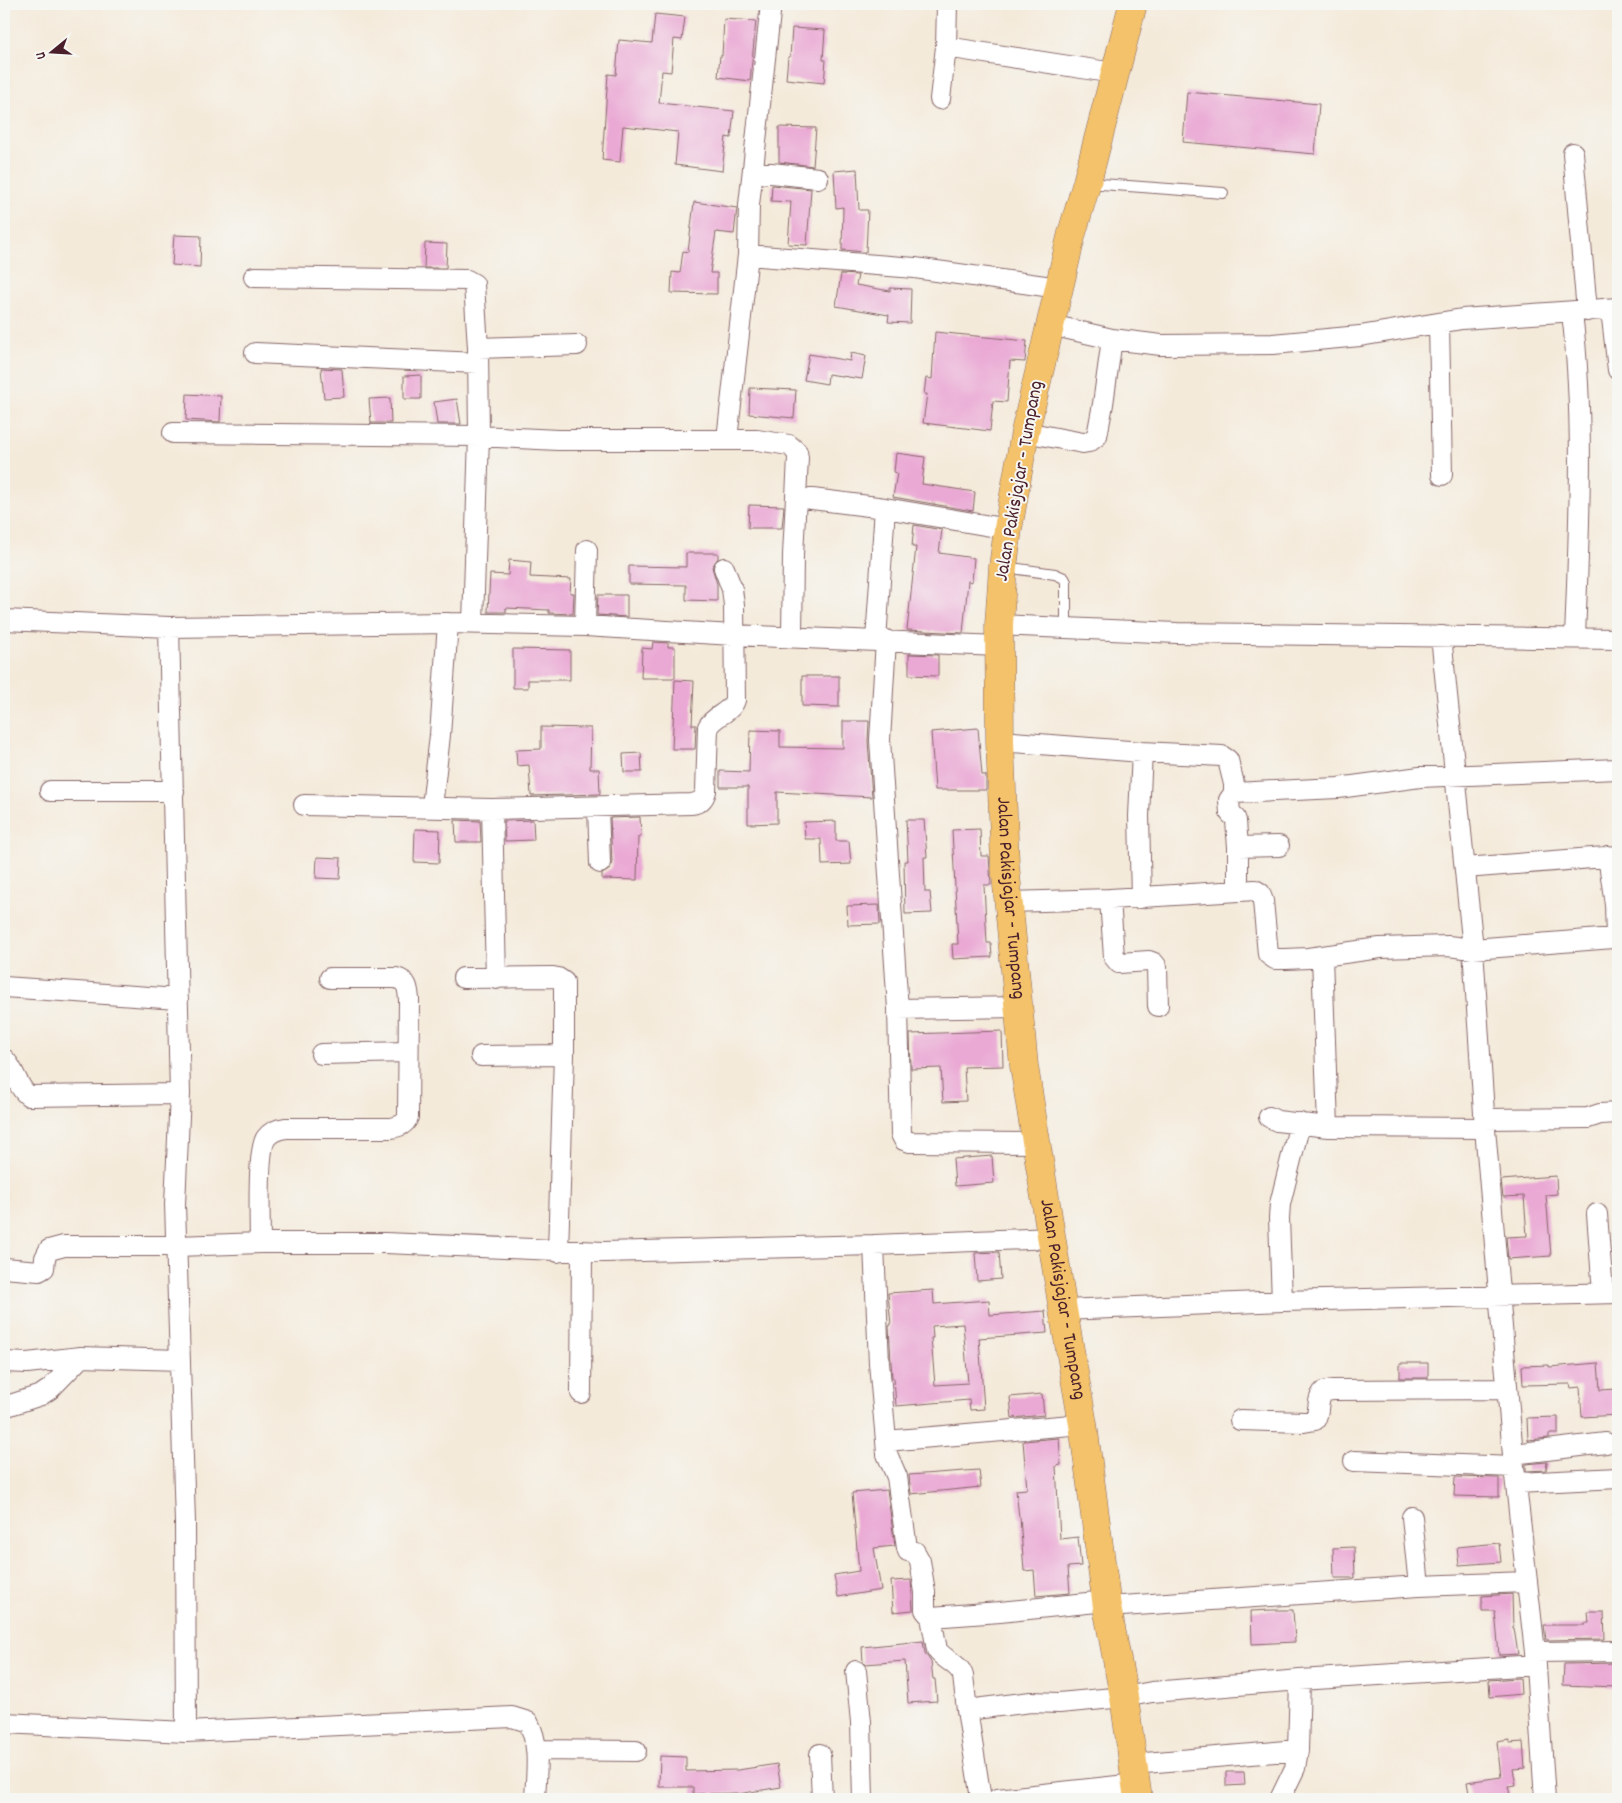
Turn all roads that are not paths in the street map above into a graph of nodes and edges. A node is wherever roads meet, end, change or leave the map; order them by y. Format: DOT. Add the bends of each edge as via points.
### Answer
graph roads {
  1 [pos="771,4"];
  2 [pos="947,4"];
  3 [pos="1132,4"];
  4 [pos="946,47"];
  5 [pos="1114,72"];
  6 [pos="940,99"];
  7 [pos="1573,153"];
  8 [pos="753,171"];
  9 [pos="818,178"];
  10 [pos="1087,182"];
  11 [pos="1223,193"];
  12 [pos="748,254"];
  13 [pos="254,277"];
  14 [pos="1059,288"];
  15 [pos="1614,309"];
  16 [pos="1580,312"];
  17 [pos="1439,323"];
  18 [pos="1051,326"];
  19 [pos="1112,339"];
  20 [pos="576,345"];
  21 [pos="255,353"];
  22 [pos="478,356"];
  23 [pos="1618,370"];
  24 [pos="1025,432"];
  25 [pos="173,433"];
  26 [pos="479,436"];
  27 [pos="727,438"];
  28 [pos="1442,475"];
  29 [pos="796,497"];
  30 [pos="885,508"];
  31 [pos="1008,529"];
  32 [pos="587,550"];
  33 [pos="1002,567"];
  34 [pos="724,568"];
  35 [pos="4,620"];
  36 [pos="448,623"];
  37 [pos="473,623"];
  38 [pos="585,626"];
  39 [pos="169,627"];
  40 [pos="1066,629"];
  41 [pos="733,635"];
  42 [pos="999,635"];
  43 [pos="792,636"];
  44 [pos="1442,636"];
  45 [pos="1575,638"];
  46 [pos="1618,638"];
  47 [pos="881,640"];
  48 [pos="1000,741"];
  49 [pos="1142,752"];
  50 [pos="1618,769"];
  51 [pos="1456,775"];
  52 [pos="50,791"];
  53 [pos="174,791"];
  54 [pos="1234,793"];
  55 [pos="304,806"];
  56 [pos="432,807"];
  57 [pos="598,807"];
  58 [pos="492,809"];
  59 [pos="1279,846"];
  60 [pos="1238,847"];
  61 [pos="1613,856"];
  62 [pos="600,863"];
  63 [pos="1465,868"];
  64 [pos="1238,890"];
  65 [pos="1141,898"];
  66 [pos="1110,899"];
  67 [pos="1008,902"];
  68 [pos="1473,950"];
  69 [pos="1322,956"];
  70 [pos="330,978"];
  71 [pos="462,978"];
  72 [pos="496,979"];
  73 [pos="4,987"];
  74 [pos="178,999"];
  75 [pos="1158,1006"];
  76 [pos="1018,1007"];
  77 [pos="898,1009"];
  78 [pos="408,1052"];
  79 [pos="321,1054"];
  80 [pos="564,1055"];
  81 [pos="481,1056"];
  82 [pos="4,1059"];
  83 [pos="180,1094"];
  84 [pos="1618,1113"];
  85 [pos="1269,1117"];
  86 [pos="1300,1123"];
  87 [pos="1485,1124"];
  88 [pos="1328,1126"];
  89 [pos="1035,1143"];
  90 [pos="1597,1214"];
  91 [pos="1052,1238"];
  92 [pos="260,1243"];
  93 [pos="874,1245"];
  94 [pos="177,1246"];
  95 [pos="558,1252"];
  96 [pos="582,1252"];
  97 [pos="4,1268"];
  98 [pos="1611,1293"];
  99 [pos="1500,1296"];
  100 [pos="1282,1301"];
  101 [pos="1063,1310"];
  102 [pos="81,1357"];
  103 [pos="180,1360"];
  104 [pos="4,1362"];
  105 [pos="1507,1389"];
  106 [pos="581,1393"];
  107 [pos="4,1408"];
  108 [pos="1240,1420"];
  109 [pos="1083,1424"];
  110 [pos="886,1441"];
  111 [pos="1606,1443"];
  112 [pos="1354,1461"];
  113 [pos="1514,1468"];
  114 [pos="1618,1478"];
  115 [pos="1412,1517"];
  116 [pos="1526,1582"];
  117 [pos="1419,1586"];
  118 [pos="1107,1604"];
  119 [pos="931,1617"];
  120 [pos="1618,1651"];
  121 [pos="1535,1659"];
  122 [pos="856,1671"];
  123 [pos="1300,1680"];
  124 [pos="1124,1697"];
  125 [pos="967,1710"];
  126 [pos="4,1723"];
  127 [pos="186,1732"];
  128 [pos="537,1750"];
  129 [pos="1298,1750"];
  130 [pos="636,1751"];
  131 [pos="820,1754"];
  132 [pos="1136,1782"];
  133 [pos="535,1799"];
  134 [pos="815,1799"];
  135 [pos="863,1799"];
  136 [pos="981,1799"];
  137 [pos="997,1799"];
  138 [pos="1280,1799"];
  139 [pos="1545,1799"];
  1 -- 8 [label="street"];
  2 -- 4 [label="street"];
  3 -- 5 [label="main road, Jalan Pakisjajar - Tumpang"];
  4 -- 5 [label="street"];
  4 -- 6 [label="street"];
  5 -- 10 [label="main road, Jalan Pakisjajar - Tumpang"];
  7 -- 16 [label="street"];
  8 -- 9 [label="street"];
  8 -- 12 [label="street"];
  10 -- 11 [label="lane"];
  10 -- 14 [label="main road, Jalan Pakisjajar - Tumpang"];
  12 -- 14 [label="street" via="915,268"];
  12 -- 27 [label="street"];
  13 -- 22 [label="street" via="466,280 474,284"];
  14 -- 18 [label="main road, Jalan Pakisjajar - Tumpang"];
  15 -- 16 [label="street"];
  15 -- 23 [label="street"];
  16 -- 17 [label="street"];
  16 -- 45 [label="street" via="1580,511"];
  17 -- 19 [label="street" via="1360,336 1273,344 1179,346"];
  17 -- 28 [label="street"];
  18 -- 19 [label="street"];
  18 -- 24 [label="main road, Jalan Pakisjajar - Tumpang"];
  19 -- 24 [label="street" via="1104,404 1094,440 1082,443"];
  20 -- 22 [label="street"];
  21 -- 22 [label="street"];
  22 -- 26 [label="street"];
  24 -- 31 [label="main road, Jalan Pakisjajar - Tumpang"];
  25 -- 26 [label="street"];
  26 -- 27 [label="street" via="558,440"];
  26 -- 37 [label="street"];
  27 -- 29 [label="street" via="781,443 794,449 798,458"];
  29 -- 30 [label="street"];
  29 -- 43 [label="street"];
  30 -- 31 [label="street"];
  30 -- 47 [label="street"];
  31 -- 33 [label="main road, Jalan Pakisjajar - Tumpang"];
  32 -- 38 [label="street"];
  33 -- 40 [label="lane" via="1064,578"];
  33 -- 42 [label="main road, Jalan Pakisjajar - Tumpang"];
  34 -- 41 [label="street" via="734,597"];
  35 -- 39 [label="street"];
  36 -- 37 [label="street"];
  36 -- 39 [label="street"];
  36 -- 56 [label="street"];
  37 -- 38 [label="street"];
  38 -- 41 [label="street"];
  39 -- 53 [label="street"];
  40 -- 42 [label="street"];
  40 -- 44 [label="street"];
  41 -- 43 [label="street"];
  41 -- 57 [label="street" via="735,700 731,708 708,727 704,797 700,802 691,804"];
  42 -- 47 [label="street"];
  42 -- 48 [label="main road, Jalan Pakisjajar - Tumpang"];
  43 -- 47 [label="street"];
  44 -- 45 [label="street"];
  44 -- 51 [label="street"];
  45 -- 46 [label="street"];
  47 -- 77 [label="street" via="880,740"];
  48 -- 49 [label="street"];
  48 -- 67 [label="main road, Jalan Pakisjajar - Tumpang"];
  49 -- 54 [label="street" via="1222,756 1228,760"];
  49 -- 65 [label="street" via="1138,816"];
  50 -- 51 [label="street"];
  51 -- 54 [label="street" via="1338,788"];
  51 -- 63 [label="street"];
  52 -- 53 [label="street"];
  53 -- 74 [label="street"];
  54 -- 60 [label="street" via="1229,800 1230,813 1236,821"];
  55 -- 56 [label="street"];
  56 -- 58 [label="street"];
  57 -- 58 [label="street"];
  57 -- 62 [label="street"];
  58 -- 72 [label="street"];
  59 -- 60 [label="street"];
  60 -- 64 [label="street"];
  61 -- 63 [label="street"];
  61 -- 68 [label="street" via="1616,937"];
  63 -- 68 [label="street"];
  64 -- 65 [label="street"];
  64 -- 69 [label="street" via="1260,893 1270,957"];
  65 -- 66 [label="street"];
  66 -- 67 [label="street"];
  66 -- 75 [label="street" via="1114,957 1119,962 1154,963"];
  67 -- 76 [label="main road, Jalan Pakisjajar - Tumpang"];
  68 -- 69 [label="street" via="1448,946 1380,948"];
  68 -- 87 [label="street"];
  69 -- 88 [label="street"];
  70 -- 78 [label="street" via="396,978 404,981 410,1000"];
  71 -- 72 [label="street"];
  72 -- 80 [label="street" via="562,980 565,986"];
  73 -- 74 [label="street"];
  74 -- 83 [label="street"];
  76 -- 77 [label="street"];
  76 -- 89 [label="main road, Jalan Pakisjajar - Tumpang"];
  77 -- 89 [label="street" via="900,1127 904,1140"];
  78 -- 79 [label="street"];
  78 -- 92 [label="street" via="408,1117 403,1124 385,1128 286,1128 272,1131 266,1138 261,1155"];
  80 -- 81 [label="street"];
  80 -- 95 [label="street"];
  82 -- 83 [label="street" via="29,1096"];
  83 -- 94 [label="street" via="175,1204"];
  84 -- 87 [label="street" via="1588,1118"];
  85 -- 86 [label="street"];
  86 -- 88 [label="street"];
  86 -- 100 [label="street" via="1280,1204"];
  87 -- 88 [label="street"];
  87 -- 99 [label="street"];
  89 -- 91 [label="main road, Jalan Pakisjajar - Tumpang"];
  90 -- 98 [label="street"];
  91 -- 93 [label="street"];
  91 -- 101 [label="main road, Jalan Pakisjajar - Tumpang"];
  92 -- 94 [label="street"];
  92 -- 95 [label="street" via="385,1243"];
  93 -- 96 [label="street"];
  93 -- 110 [label="street"];
  94 -- 97 [label="street" via="56,1247 49,1250 44,1268 39,1271"];
  94 -- 103 [label="street"];
  95 -- 96 [label="street"];
  96 -- 106 [label="street"];
  98 -- 99 [label="street"];
  99 -- 100 [label="street"];
  99 -- 105 [label="street"];
  100 -- 101 [label="street"];
  101 -- 109 [label="main road, Jalan Pakisjajar - Tumpang"];
  102 -- 103 [label="street"];
  102 -- 104 [label="street"];
  102 -- 107 [label="street" via="41,1395"];
  103 -- 127 [label="street"];
  105 -- 108 [label="street" via="1332,1390 1323,1392 1318,1400 1318,1414 1314,1420"];
  105 -- 113 [label="street"];
  109 -- 110 [label="street"];
  109 -- 118 [label="main road, Jalan Pakisjajar - Tumpang"];
  110 -- 119 [label="street" via="887,1454 896,1474 907,1548 918,1554 925,1610"];
  111 -- 113 [label="street"];
  112 -- 113 [label="street"];
  113 -- 114 [label="street"];
  113 -- 116 [label="street"];
  115 -- 117 [label="street"];
  116 -- 117 [label="street"];
  116 -- 121 [label="street"];
  117 -- 118 [label="street"];
  118 -- 119 [label="street"];
  118 -- 124 [label="main road, Jalan Pakisjajar - Tumpang"];
  119 -- 125 [label="street" via="937,1650 962,1671"];
  120 -- 121 [label="street"];
  121 -- 123 [label="street"];
  121 -- 139 [label="street"];
  122 -- 135 [label="street"];
  123 -- 124 [label="street"];
  123 -- 129 [label="street"];
  124 -- 125 [label="street" via="1059,1703 1031,1702"];
  124 -- 132 [label="main road, Jalan Pakisjajar - Tumpang"];
  125 -- 136 [label="street"];
  126 -- 127 [label="street"];
  127 -- 128 [label="street" via="512,1717 528,1722"];
  128 -- 130 [label="street"];
  128 -- 133 [label="street"];
  129 -- 132 [label="street"];
  129 -- 138 [label="street" via="1295,1768"];
  131 -- 134 [label="street"];
  132 -- 137 [label="street"];
}
